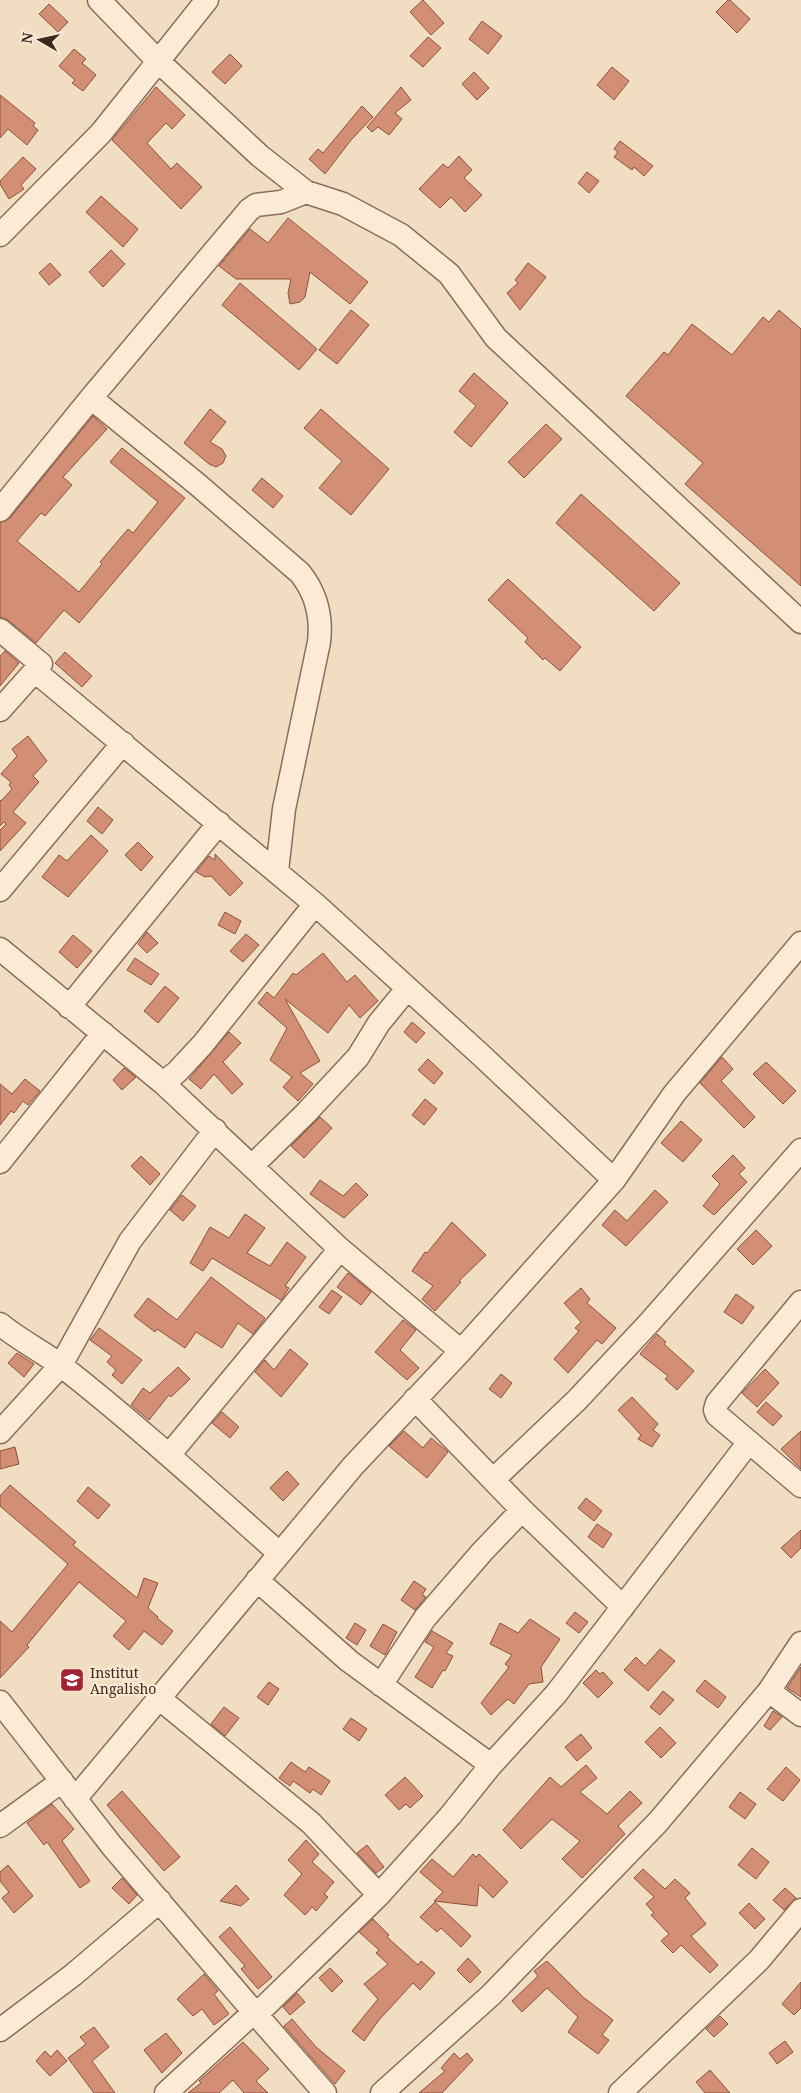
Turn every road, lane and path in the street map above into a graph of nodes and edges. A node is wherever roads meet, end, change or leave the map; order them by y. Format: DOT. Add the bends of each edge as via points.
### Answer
graph roads {
  1 [pos="99,0"];
  2 [pos="207,0"];
  3 [pos="158,61"];
  4 [pos="306,192"];
  5 [pos="0,235"];
  6 [pos="91,398"];
  7 [pos="0,510"];
  8 [pos="801,622"];
  9 [pos="0,630"];
  10 [pos="36,672"];
  11 [pos="0,710"];
  12 [pos="122,743"];
  13 [pos="219,823"];
  14 [pos="277,871"];
  15 [pos="0,890"];
  16 [pos="315,904"];
  17 [pos="801,943"];
  18 [pos="0,949"];
  19 [pos="407,989"];
  20 [pos="69,1007"];
  21 [pos="103,1033"];
  22 [pos="163,1083"];
  23 [pos="215,1130"];
  24 [pos="801,1150"];
  25 [pos="0,1162"];
  26 [pos="252,1166"];
  27 [pos="614,1180"];
  28 [pos="340,1249"];
  29 [pos="801,1302"];
  30 [pos="0,1324"];
  31 [pos="461,1351"];
  32 [pos="61,1365"];
  33 [pos="415,1399"];
  34 [pos="0,1432"];
  35 [pos="749,1442"];
  36 [pos="169,1455"];
  37 [pos="494,1480"];
  38 [pos="801,1486"];
  39 [pos="522,1510"];
  40 [pos="279,1554"];
  41 [pos="257,1580"];
  42 [pos="623,1607"];
  43 [pos="801,1643"];
  44 [pos="381,1685"];
  45 [pos="769,1691"];
  46 [pos="160,1699"];
  47 [pos="0,1702"];
  48 [pos="801,1714"];
  49 [pos="491,1765"];
  50 [pos="62,1781"];
  51 [pos="75,1799"];
  52 [pos="0,1826"];
  53 [pos="379,1895"];
  54 [pos="160,1901"];
  55 [pos="801,1910"];
  56 [pos="255,2014"];
  57 [pos="0,2030"];
  58 [pos="166,2093"];
  59 [pos="325,2093"];
  60 [pos="382,2093"];
  61 [pos="620,2093"];
  1 -- 3 [label="street"];
  2 -- 3 [label="street"];
  3 -- 4 [label="street" via="260,156"];
  3 -- 5 [label="street" via="101,133"];
  4 -- 6 [label="street" via="249,210"];
  4 -- 8 [label="street" via="343,204 401,234 449,274 496,338"];
  6 -- 7 [label="street"];
  6 -- 14 [label="street" via="300,573 318,608 321,624 319,642 284,809"];
  9 -- 10 [label="street" via="40,663"];
  10 -- 11 [label="street"];
  10 -- 12 [label="street"];
  12 -- 13 [label="street"];
  12 -- 15 [label="street"];
  13 -- 14 [label="street"];
  13 -- 20 [label="street"];
  14 -- 16 [label="street"];
  16 -- 19 [label="street"];
  16 -- 22 [label="street" via="203,1044"];
  17 -- 27 [label="street" via="674,1094"];
  18 -- 20 [label="street"];
  19 -- 26 [label="street" via="379,1023 358,1058"];
  19 -- 27 [label="street"];
  20 -- 21 [label="street"];
  21 -- 22 [label="street"];
  21 -- 25 [label="street"];
  22 -- 23 [label="street"];
  23 -- 26 [label="street"];
  23 -- 32 [label="street" via="130,1241"];
  24 -- 37 [label="street" via="577,1400"];
  26 -- 28 [label="street"];
  27 -- 31 [label="street"];
  28 -- 31 [label="street"];
  28 -- 36 [label="street"];
  29 -- 35 [label="street" via="717,1403 715,1410 718,1415"];
  30 -- 32 [label="street"];
  31 -- 33 [label="street"];
  32 -- 34 [label="street"];
  32 -- 36 [label="street"];
  33 -- 37 [label="street"];
  33 -- 40 [label="street"];
  35 -- 38 [label="street"];
  35 -- 42 [label="street"];
  36 -- 40 [label="street"];
  37 -- 39 [label="street"];
  39 -- 42 [label="street"];
  39 -- 44 [label="street" via="425,1618"];
  40 -- 41 [label="street"];
  41 -- 44 [label="street"];
  41 -- 46 [label="street"];
  42 -- 49 [label="street" via="556,1694"];
  43 -- 45 [label="street"];
  44 -- 49 [label="street"];
  45 -- 48 [label="street"];
  45 -- 60 [label="street" via="658,1822 491,1995"];
  46 -- 51 [label="street"];
  46 -- 53 [label="street" via="311,1823"];
  47 -- 50 [label="street"];
  49 -- 53 [label="street"];
  50 -- 51 [label="street"];
  50 -- 52 [label="street"];
  51 -- 54 [label="street"];
  53 -- 56 [label="street"];
  54 -- 56 [label="street"];
  54 -- 57 [label="street" via="73,1976"];
  55 -- 61 [label="street" via="759,1960"];
  56 -- 58 [label="street"];
  56 -- 59 [label="street"];
}
